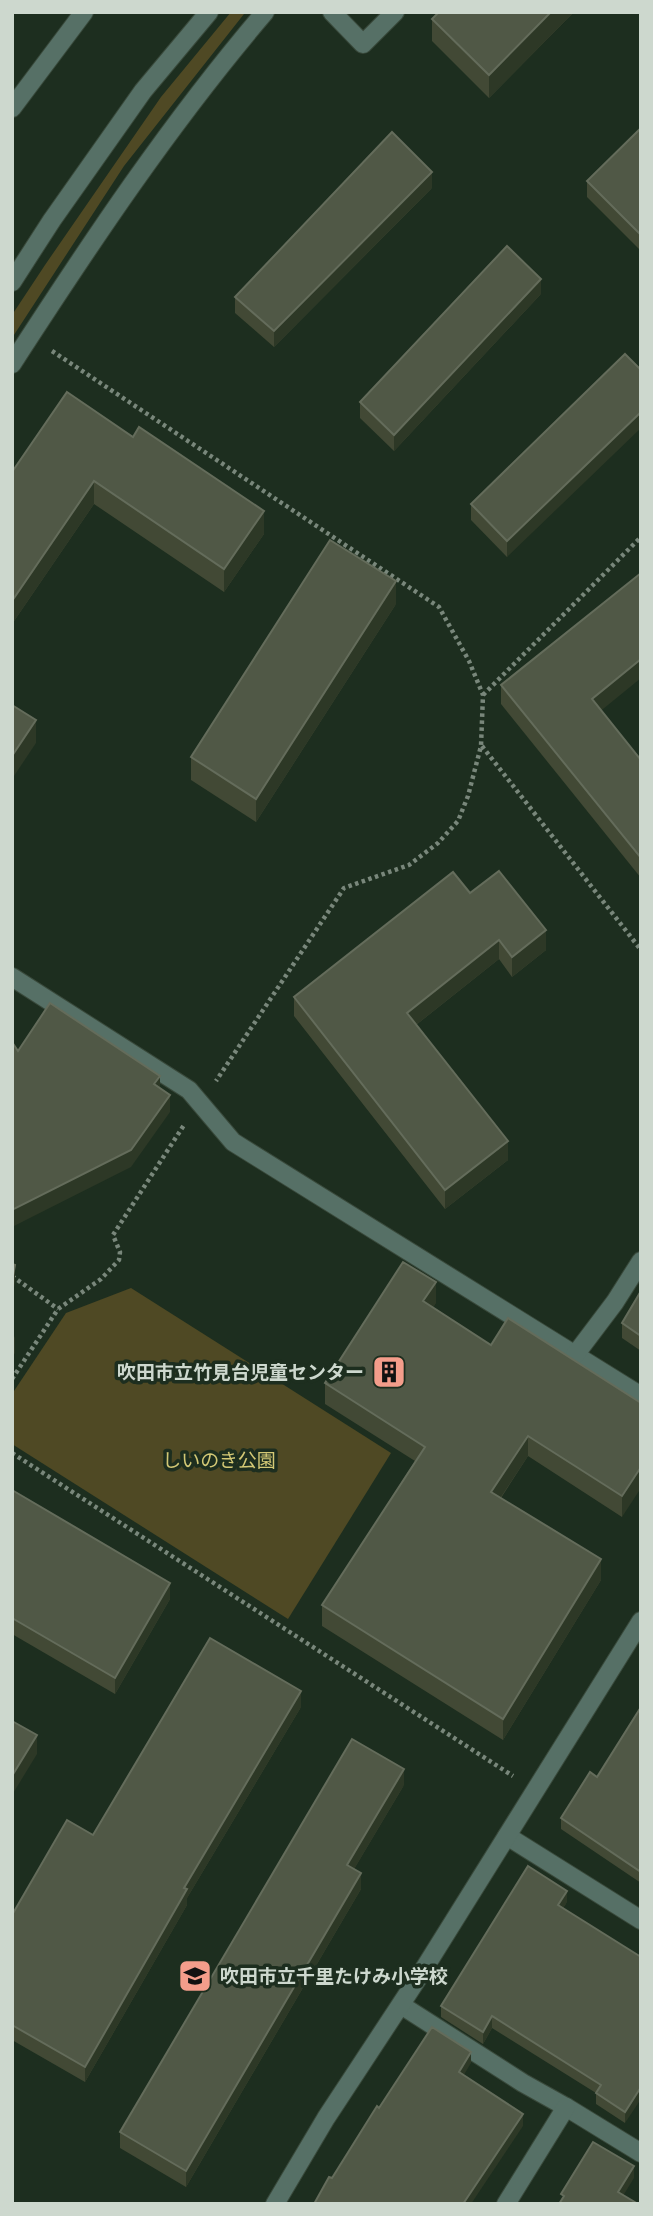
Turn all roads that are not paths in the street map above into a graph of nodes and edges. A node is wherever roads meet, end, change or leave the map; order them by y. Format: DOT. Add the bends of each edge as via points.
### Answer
graph roads {
  1 [pos="85,12"];
  2 [pos="209,12"];
  3 [pos="265,12"];
  4 [pos="332,12"];
  5 [pos="395,12"];
  6 [pos="12,108"];
  7 [pos="12,282"];
  8 [pos="12,364"];
  9 [pos="12,977"];
  10 [pos="641,1261"];
  11 [pos="575,1355"];
  12 [pos="641,1396"];
  13 [pos="641,1621"];
  14 [pos="507,1836"];
  15 [pos="641,1920"];
  16 [pos="401,2005"];
  17 [pos="566,2106"];
  18 [pos="641,2153"];
  19 [pos="275,2204"];
  20 [pos="506,2204"];
  1 -- 6 [label="street"];
  2 -- 7 [label="street" via="143,91"];
  3 -- 8 [label="street" via="180,117"];
  4 -- 5 [label="street" via="363,44"];
  9 -- 11 [label="street" via="189,1090 233,1142"];
  10 -- 11 [label="street"];
  11 -- 12 [label="street"];
  13 -- 14 [label="street"];
  14 -- 15 [label="street"];
  14 -- 16 [label="street"];
  16 -- 17 [label="street"];
  16 -- 19 [label="street"];
  17 -- 18 [label="street"];
  17 -- 20 [label="street"];
}
